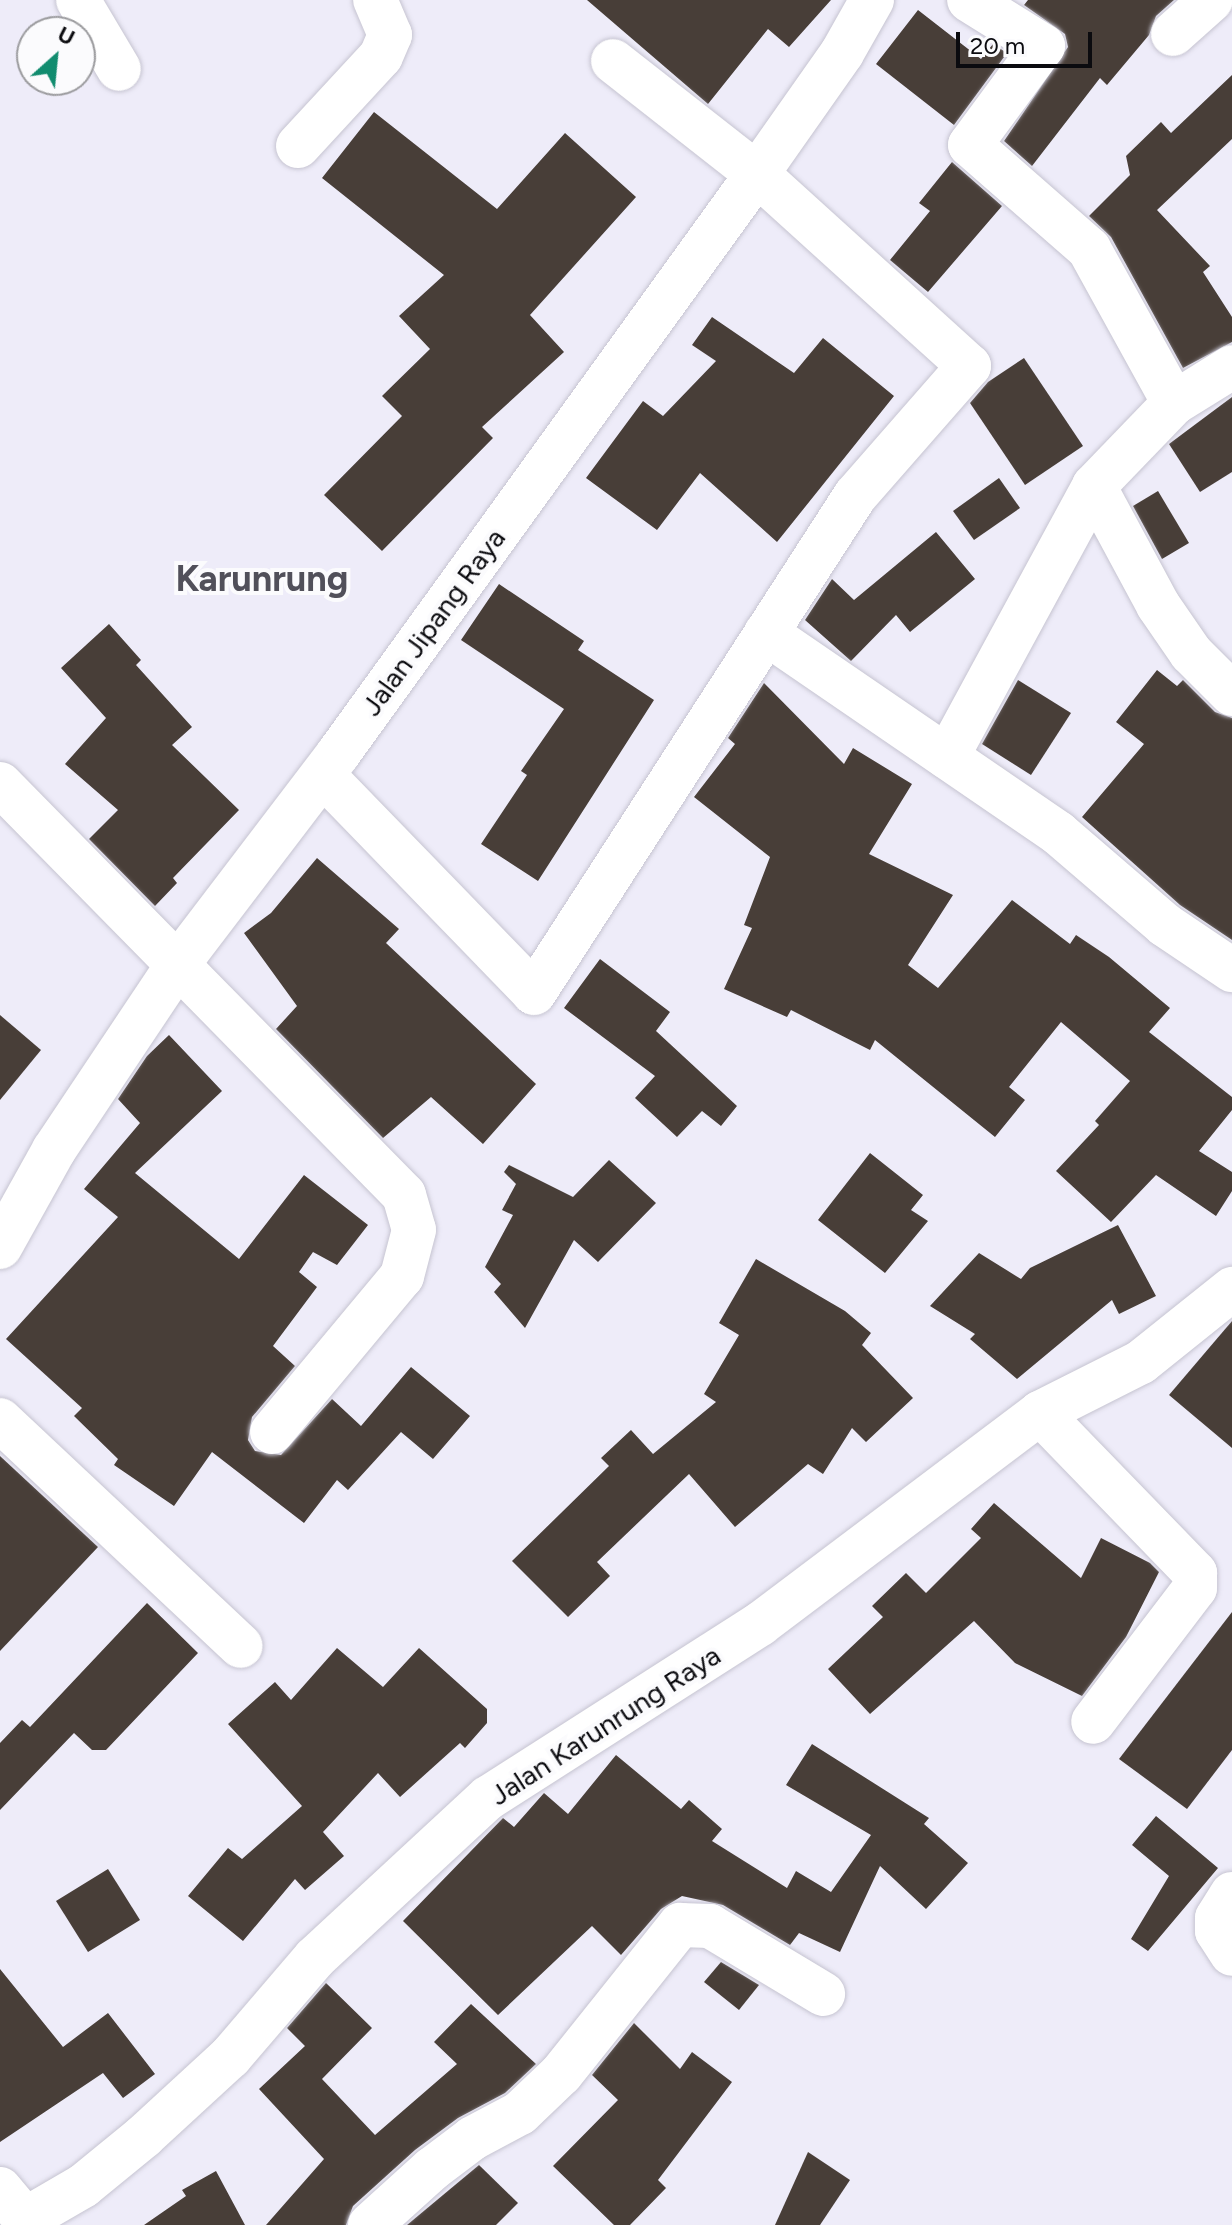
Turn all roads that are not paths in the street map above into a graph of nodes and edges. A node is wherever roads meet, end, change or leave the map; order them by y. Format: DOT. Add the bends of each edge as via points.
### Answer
graph roads {
  1 [pos="78,0"];
  2 [pos="375,0"];
  3 [pos="872,0"];
  4 [pos="969,0"];
  5 [pos="1211,0"];
  6 [pos="1173,34"];
  7 [pos="613,61"];
  8 [pos="119,69"];
  9 [pos="298,146"];
  10 [pos="757,174"];
  11 [pos="1232,367"];
  12 [pos="1174,403"];
  13 [pos="1094,486"];
  14 [pos="766,633"];
  15 [pos="1232,694"];
  16 [pos="947,757"];
  17 [pos="323,775"];
  18 [pos="0,784"];
  19 [pos="178,964"];
  20 [pos="1232,970"];
  21 [pos="5,1223"];
  22 [pos="1232,1289"];
  23 [pos="1040,1413"];
  24 [pos="0,1420"];
  25 [pos="272,1432"];
  26 [pos="241,1646"];
  27 [pos="1093,1722"];
  28 [pos="1232,1894"];
  29 [pos="1232,1954"];
  30 [pos="823,1994"];
  31 [pos="19,2211"];
  32 [pos="370,2225"];
  1 -- 8 [label="street"];
  2 -- 9 [label="street" via="390,35 381,56"];
  3 -- 10 [label="street, Jalan Jipang Raya" via="842,53"];
  4 -- 12 [label="street" via="1043,46 970,145 1089,249"];
  5 -- 6 [label="street"];
  7 -- 10 [label="street"];
  10 -- 14 [label="street" via="969,366 855,496"];
  10 -- 17 [label="street, Jalan Jipang Raya"];
  11 -- 12 [label="street"];
  12 -- 13 [label="street"];
  13 -- 15 [label="street" via="1158,605 1191,653"];
  13 -- 16 [label="street"];
  14 -- 16 [label="street"];
  14 -- 17 [label="street" via="534,993"];
  16 -- 20 [label="street" via="1058,833 1165,925"];
  17 -- 19 [label="street, Jalan Jipang Raya"];
  18 -- 19 [label="street"];
  19 -- 21 [label="street, Jalan Jipang Raya"];
  19 -- 25 [label="street" via="404,1195 414,1230 402,1276"];
  22 -- 23 [label="street, Jalan Karunrung Raya" via="1141,1362"];
  23 -- 27 [label="street" via="1195,1573 1195,1588"];
  23 -- 31 [label="street, Jalan Karunrung Raya" via="760,1624 488,1798 315,1958 230,2057 155,2126 83,2186"];
  24 -- 26 [label="street"];
  28 -- 29 [label="street" via="1217,1918 1217,1931"];
  30 -- 32 [label="street" via="710,1926 680,1925 561,2074 520,2113 473,2138 432,2169"];
}
